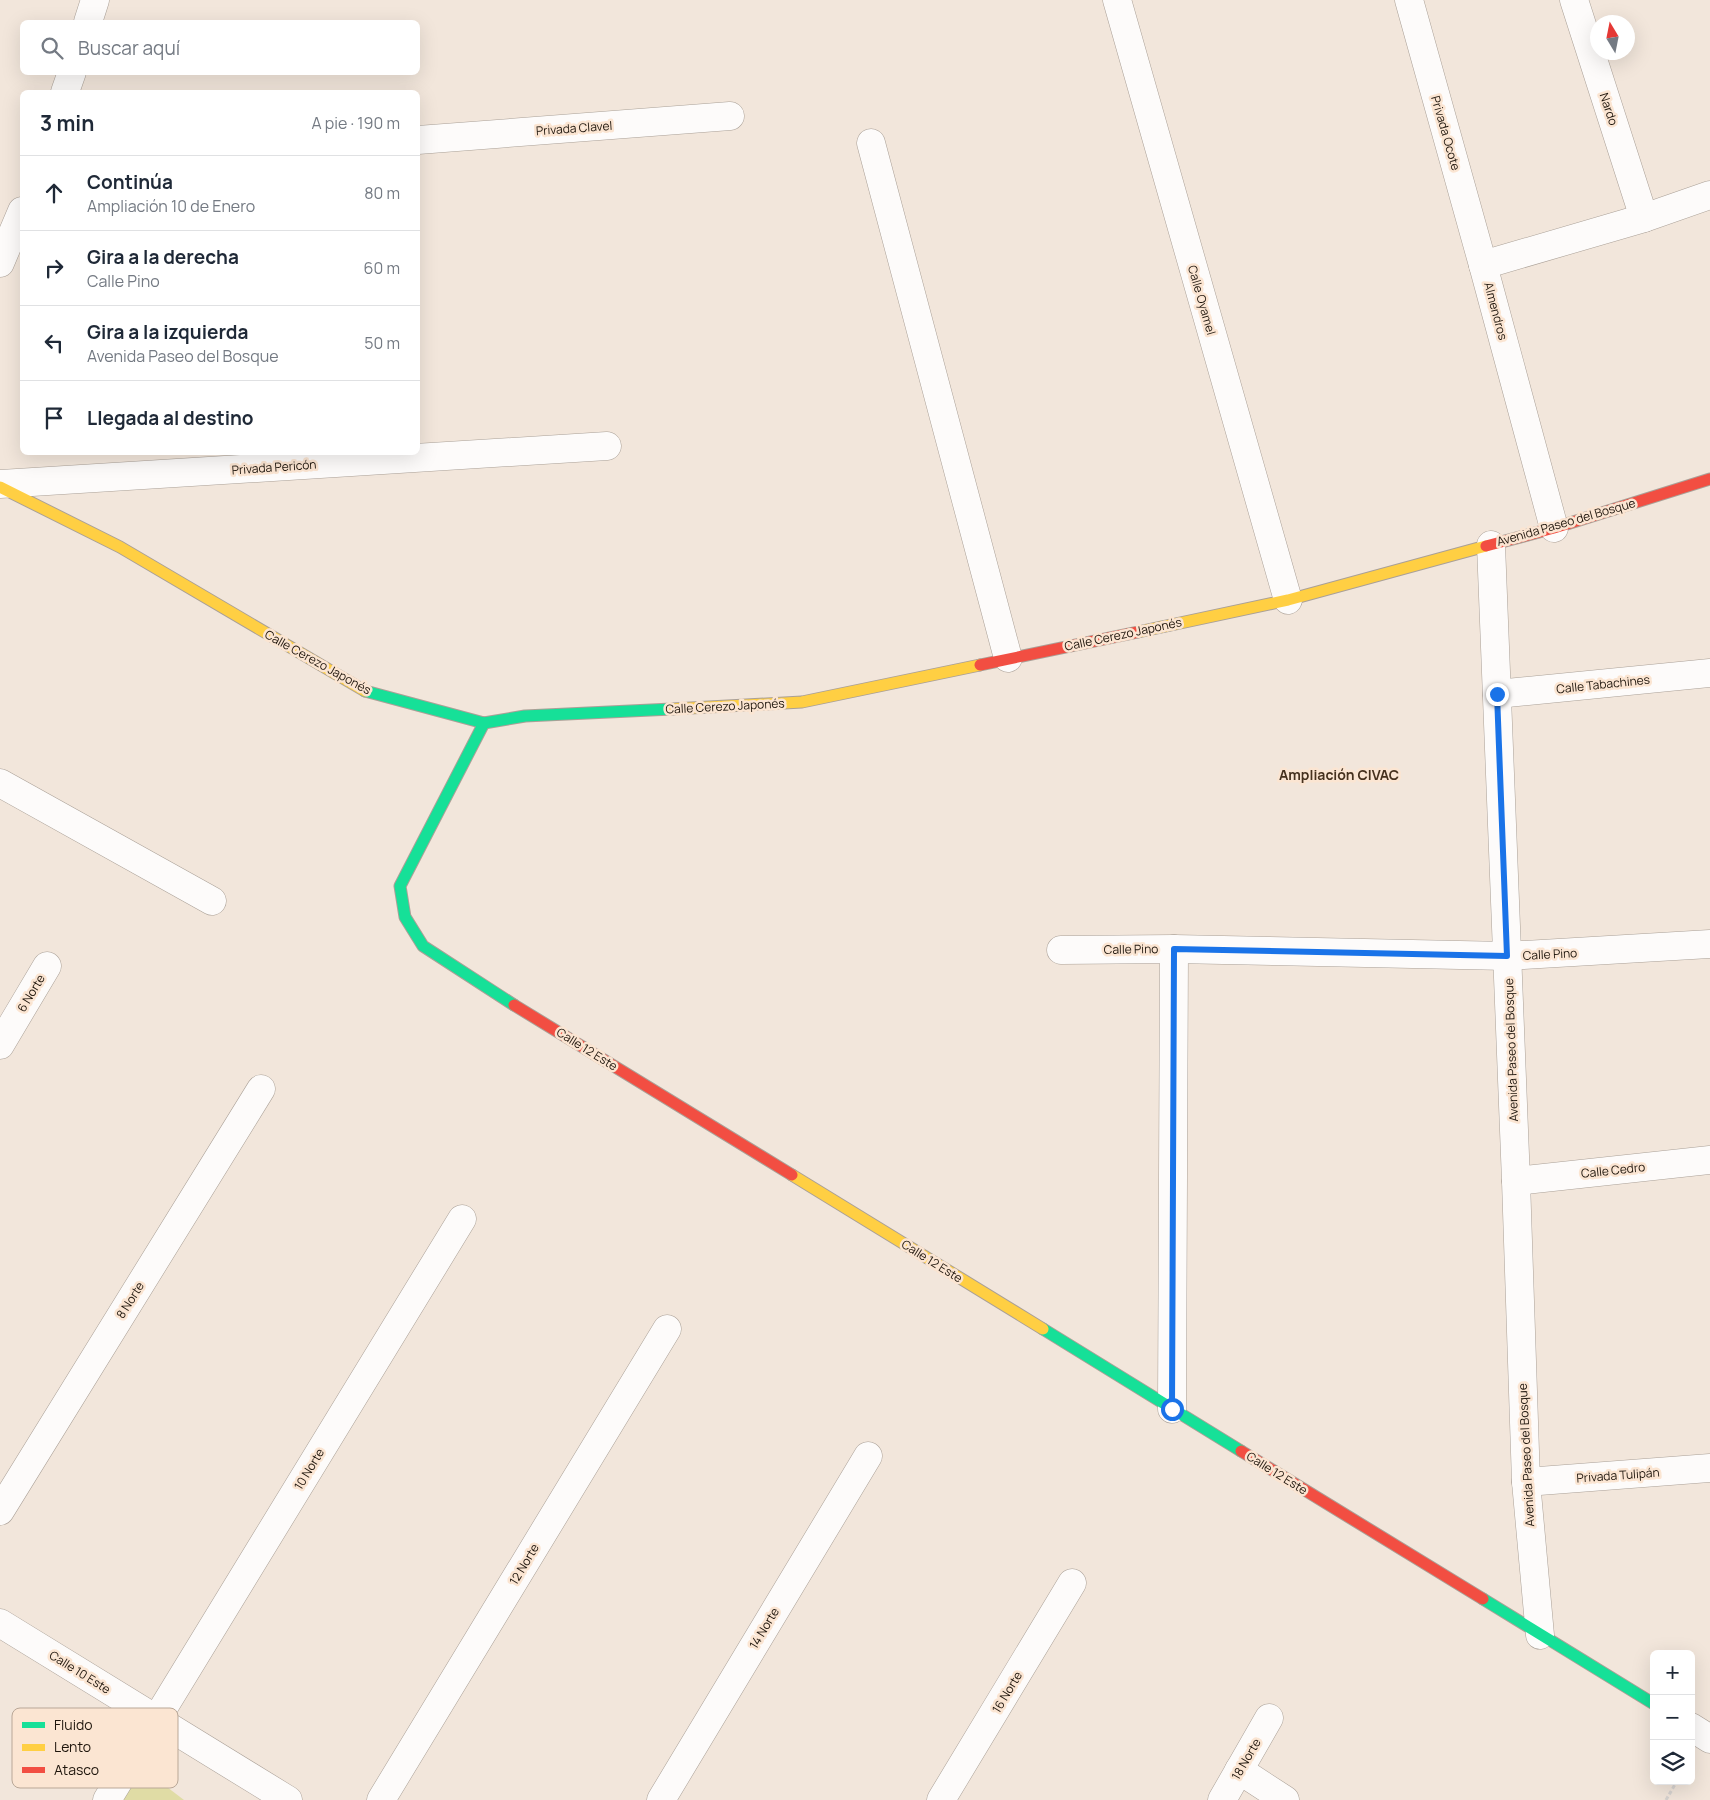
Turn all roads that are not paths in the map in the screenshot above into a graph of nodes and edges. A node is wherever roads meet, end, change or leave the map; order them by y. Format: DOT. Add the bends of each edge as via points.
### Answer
graph roads {
  1 [pos="95,0"];
  2 [pos="1117,0"];
  3 [pos="1410,0"];
  4 [pos="1574,0"];
  5 [pos="89,20"];
  6 [pos="71,75"];
  7 [pos="67,90"];
  8 [pos="730,116"];
  9 [pos="420,140"];
  10 [pos="871,143"];
  11 [pos="1710,196"];
  12 [pos="20,216"];
  13 [pos="1644,218"];
  14 [pos="0,263"];
  15 [pos="1483,265"];
  16 [pos="607,446"];
  17 [pos="1710,479"];
  18 [pos="0,485"];
  19 [pos="1554,528"];
  20 [pos="1491,545"];
  21 [pos="1288,600"];
  22 [pos="1008,658"];
  23 [pos="1710,673"];
  24 [pos="1497,694"];
  25 [pos="484,724"];
  26 [pos="0,783"];
  27 [pos="212,901"];
  28 [pos="1710,944"];
  29 [pos="1174,949"];
  30 [pos="1061,950"];
  31 [pos="1507,956"];
  32 [pos="47,966"];
  33 [pos="0,1045"];
  34 [pos="261,1089"];
  35 [pos="1710,1160"];
  36 [pos="1516,1181"];
  37 [pos="462,1219"];
  38 [pos="667,1329"];
  39 [pos="1172,1409"];
  40 [pos="868,1456"];
  41 [pos="1710,1468"];
  42 [pos="1526,1482"];
  43 [pos="0,1511"];
  44 [pos="1072,1583"];
  45 [pos="0,1623"];
  46 [pos="1540,1634"];
  47 [pos="1650,1702"];
  48 [pos="138,1708"];
  49 [pos="163,1708"];
  50 [pos="1269,1718"];
  51 [pos="1695,1730"];
  52 [pos="178,1732"];
  53 [pos="1710,1739"];
  54 [pos="1239,1770"];
  55 [pos="114,1788"];
  56 [pos="107,1800"];
  57 [pos="288,1800"];
  58 [pos="381,1800"];
  59 [pos="660,1800"];
  60 [pos="941,1800"];
  61 [pos="1222,1800"];
  62 [pos="1285,1800"];
  1 -- 5 [label="street"];
  2 -- 21 [label="street, Calle Oyamel"];
  3 -- 15 [label="street, Privada Ocote"];
  4 -- 13 [label="street, Nardo"];
  6 -- 7 [label="street"];
  8 -- 9 [label="street, Privada Clavel"];
  10 -- 22 [label="street"];
  11 -- 13 [label="street, Almendros"];
  12 -- 14 [label="street"];
  13 -- 15 [label="street, Almendros"];
  15 -- 19 [label="street, Almendros"];
  16 -- 18 [label="street, Privada Pericón"];
  17 -- 19 [label="street, Avenida Paseo del Bosque"];
  18 -- 25 [label="street, Calle Cerezo Japonés" via="120,547 367,692"];
  19 -- 20 [label="street, Avenida Paseo del Bosque"];
  20 -- 21 [label="street, Calle Cerezo Japonés"];
  20 -- 24 [label="street, Avenida Paseo del Bosque"];
  21 -- 22 [label="street, Calle Cerezo Japonés"];
  22 -- 25 [label="street, Calle Cerezo Japonés" via="802,702 525,716"];
  23 -- 24 [label="street, Calle Tabachines"];
  24 -- 31 [label="street, Avenida Paseo del Bosque"];
  25 -- 39 [label="street, Calle 12 Este" via="400,886 405,917 423,946"];
  26 -- 27 [label="street"];
  28 -- 31 [label="street, Calle Pino"];
  29 -- 30 [label="street, Calle Pino"];
  29 -- 31 [label="street, Calle Pino"];
  29 -- 39 [label="street"];
  31 -- 36 [label="street, Avenida Paseo del Bosque"];
  32 -- 33 [label="street, 6 Norte"];
  34 -- 43 [label="street, 8 Norte"];
  35 -- 36 [label="street, Calle Cedro"];
  36 -- 42 [label="street, Avenida Paseo del Bosque"];
  37 -- 49 [label="street, 10 Norte"];
  38 -- 58 [label="street, 12 Norte"];
  39 -- 46 [label="street, Calle 12 Este"];
  40 -- 59 [label="street, 14 Norte"];
  41 -- 42 [label="street, Privada Tulipán"];
  42 -- 46 [label="street, Avenida Paseo del Bosque"];
  44 -- 60 [label="street, 16 Norte"];
  45 -- 48 [label="street, Calle 10 Este"];
  46 -- 47 [label="street, Calle 12 Este"];
  50 -- 54 [label="street, 18 Norte"];
  51 -- 53 [label="street"];
  52 -- 57 [label="street, Calle 10 Este"];
  54 -- 61 [label="street, 18 Norte"];
  54 -- 62 [label="street"];
  55 -- 56 [label="street, 10 Norte"];
}
